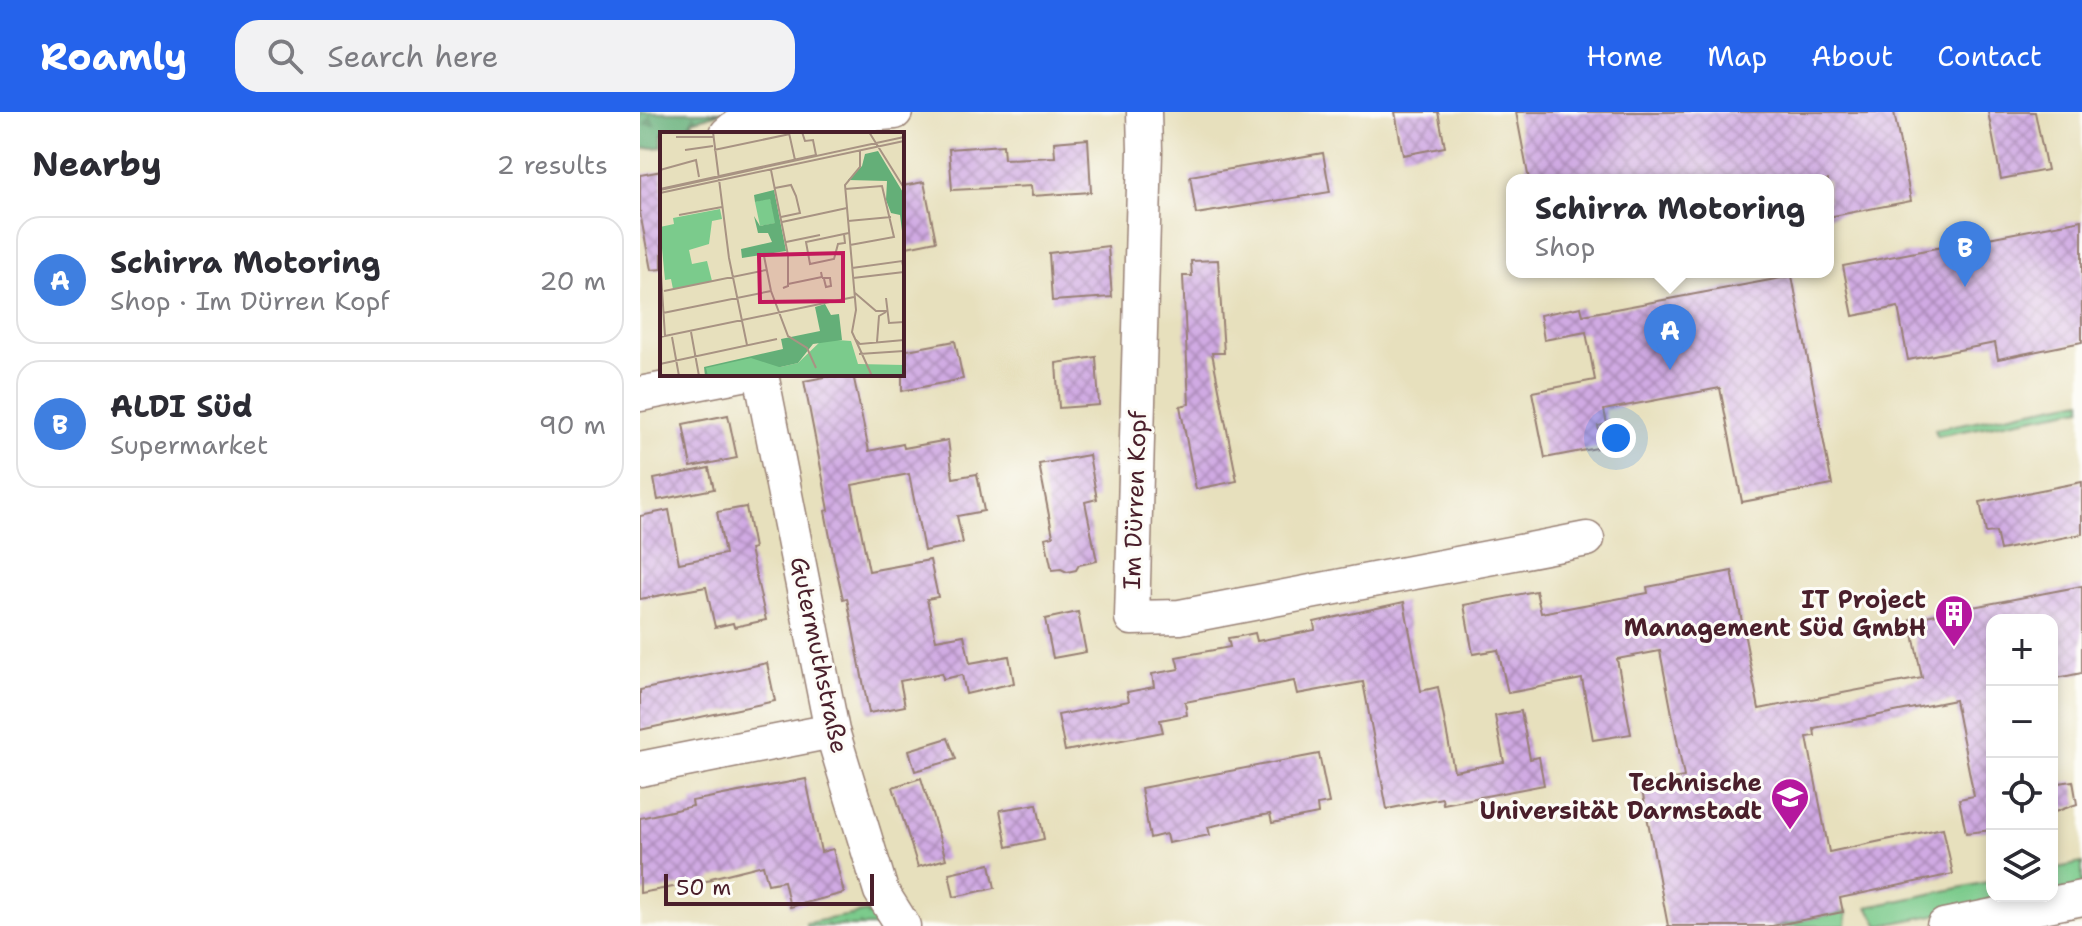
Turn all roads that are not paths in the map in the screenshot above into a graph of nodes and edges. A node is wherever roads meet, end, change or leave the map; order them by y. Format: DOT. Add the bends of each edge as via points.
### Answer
graph roads {
  1 [pos="895,112"];
  2 [pos="1144,112"];
  3 [pos="729,132"];
  4 [pos="732,376"];
  5 [pos="761,376"];
  6 [pos="640,394"];
  7 [pos="1587,539"];
  8 [pos="832,731"];
  9 [pos="640,769"];
  10 [pos="2082,898"];
  11 [pos="903,926"];
  12 [pos="1944,926"];
  1 -- 3 [label="street" via="747,123"];
  2 -- 7 [label="street, Im Dürren Kopf" via="1132,618 1180,617"];
  4 -- 6 [label="street"];
  5 -- 8 [label="street, Gutermuthstraße"];
  8 -- 9 [label="street"];
  8 -- 11 [label="street, Gutermuthstraße" via="881,891"];
  10 -- 12 [label="street"];
}
